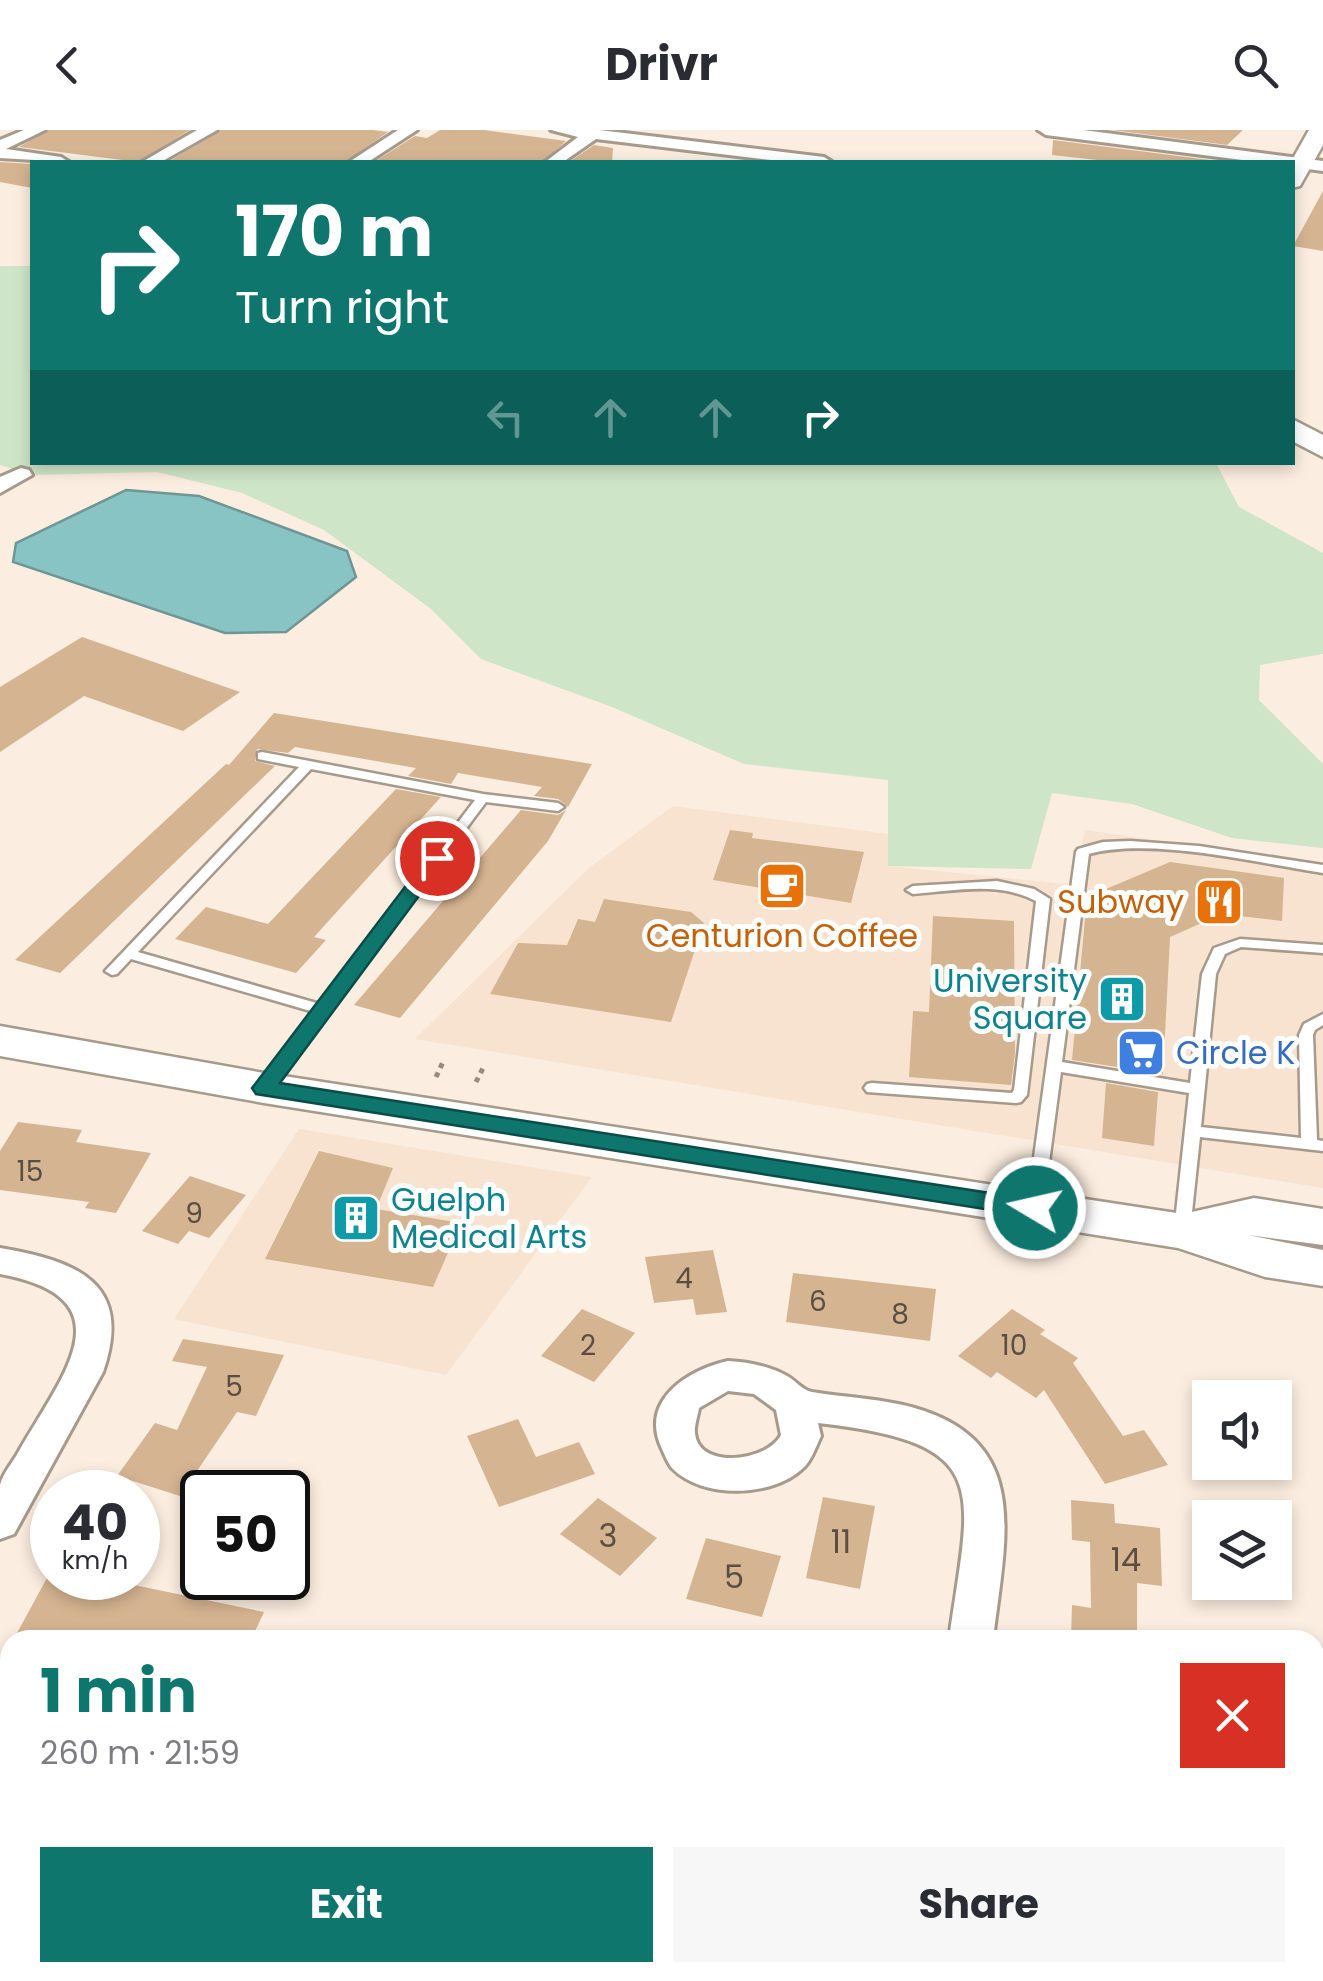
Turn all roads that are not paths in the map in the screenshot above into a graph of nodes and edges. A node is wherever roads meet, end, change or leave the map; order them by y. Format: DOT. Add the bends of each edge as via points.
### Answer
graph roads {
  1 [pos="37,130"];
  2 [pos="208,130"];
  3 [pos="410,130"];
  4 [pos="560,130"];
  5 [pos="682,130"];
  6 [pos="1046,130"];
  7 [pos="1320,130"];
  8 [pos="1084,132"];
  9 [pos="593,134"];
  10 [pos="667,142"];
  11 [pos="0,150"];
  12 [pos="1271,154"];
  13 [pos="757,158"];
  14 [pos="51,160"];
  15 [pos="154,160"];
  16 [pos="360,160"];
  17 [pos="556,160"];
  18 [pos="790,160"];
  19 [pos="1306,170"];
  20 [pos="1295,430"];
  21 [pos="1323,448"];
  22 [pos="1295,454"];
  23 [pos="1323,471"];
  24 [pos="262,756"];
  25 [pos="309,764"];
  26 [pos="483,798"];
  27 [pos="558,807"];
  28 [pos="1323,869"];
  29 [pos="914,890"];
  30 [pos="1323,949"];
  31 [pos="130,954"];
  32 [pos="112,971"];
  33 [pos="321,1009"];
  34 [pos="1323,1019"];
  35 [pos="0,1041"];
  36 [pos="1054,1066"];
  37 [pos="264,1088"];
  38 [pos="872,1088"];
  39 [pos="1197,1089"];
  40 [pos="1193,1131"];
  41 [pos="1316,1145"];
  42 [pos="1035,1208"];
  43 [pos="1323,1227"];
  44 [pos="1182,1231"];
  45 [pos="0,1261"];
  46 [pos="1323,1268"];
  47 [pos="794,1405"];
  48 [pos="0,1522"];
  49 [pos="972,1630"];
  1 -- 11 [label="street"];
  2 -- 15 [label="street"];
  3 -- 16 [label="street"];
  4 -- 9 [label="street"];
  5 -- 10 [label="street"];
  6 -- 8 [label="street"];
  7 -- 19 [label="main road"];
  8 -- 12 [label="street"];
  9 -- 10 [label="street"];
  9 -- 17 [label="street"];
  10 -- 13 [label="street"];
  11 -- 14 [label="street"];
  13 -- 18 [label="street"];
  20 -- 21 [label="main road"];
  22 -- 23 [label="main road"];
  24 -- 25 [label="lane"];
  25 -- 26 [label="lane"];
  25 -- 31 [label="lane"];
  26 -- 27 [label="lane"];
  26 -- 33 [label="lane"];
  28 -- 36 [label="lane" via="1117,845 1082,852"];
  29 -- 38 [label="lane" via="1008,886 1043,900 1022,1092 1016,1098"];
  30 -- 39 [label="lane" via="1240,943 1218,951 1209,974"];
  31 -- 32 [label="lane"];
  31 -- 33 [label="lane"];
  33 -- 37 [label="lane"];
  34 -- 41 [label="lane" via="1306,1035"];
  35 -- 37 [label="main road"];
  36 -- 39 [label="lane"];
  36 -- 42 [label="lane"];
  37 -- 42 [label="main road"];
  39 -- 40 [label="lane"];
  40 -- 41 [label="lane"];
  40 -- 44 [label="lane"];
  42 -- 44 [label="main road"];
  43 -- 44 [label="main road" via="1254,1216"];
  44 -- 46 [label="main road" via="1265,1259"];
  45 -- 48 [label="street" via="66,1278 82,1292 97,1328 84,1372"];
  47 -- 49 [label="street" via="914,1423 965,1454 985,1495"];
}
